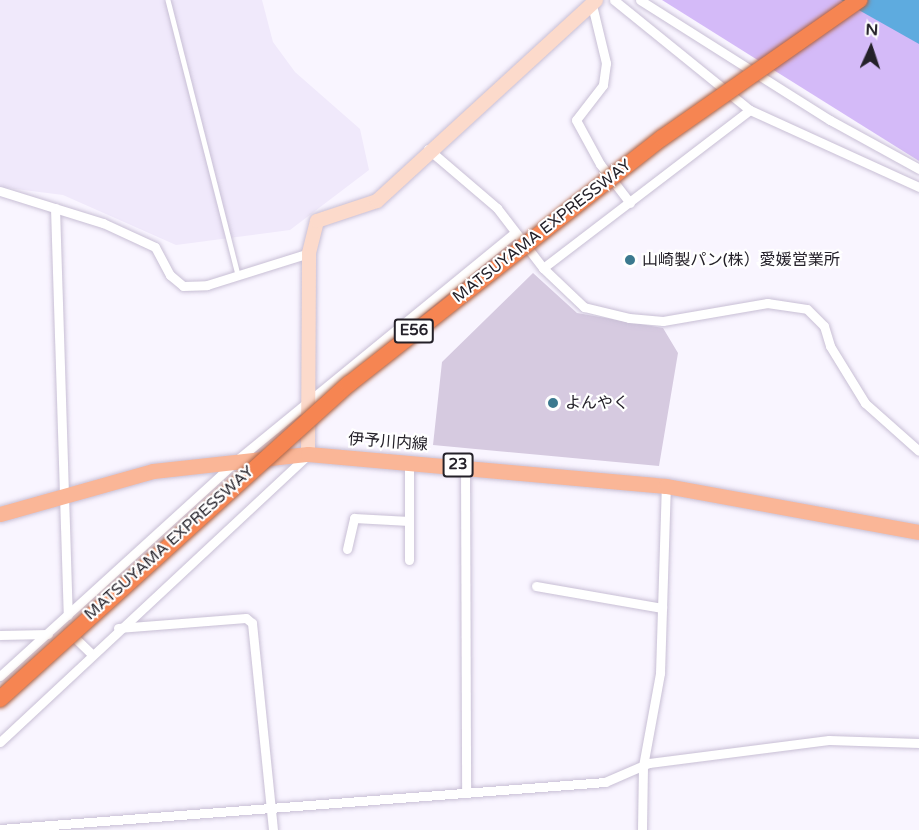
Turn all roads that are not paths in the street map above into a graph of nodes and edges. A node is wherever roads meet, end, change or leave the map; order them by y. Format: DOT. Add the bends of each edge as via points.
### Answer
graph roads {
  1 [pos="168,0"];
  2 [pos="614,0"];
  3 [pos="640,0"];
  4 [pos="859,0"];
  5 [pos="594,3"];
  6 [pos="750,110"];
  7 [pos="428,149"];
  8 [pos="919,169"];
  9 [pos="919,188"];
  10 [pos="0,191"];
  11 [pos="630,203"];
  12 [pos="55,208"];
  13 [pos="513,234"];
  14 [pos="309,253"];
  15 [pos="543,268"];
  16 [pos="238,275"];
  17 [pos="310,399"];
  18 [pos="919,451"];
  19 [pos="308,454"];
  20 [pos="237,460"];
  21 [pos="409,461"];
  22 [pos="465,465"];
  23 [pos="666,486"];
  24 [pos="65,492"];
  25 [pos="0,514"];
  26 [pos="409,521"];
  27 [pos="919,532"];
  28 [pos="348,549"];
  29 [pos="409,560"];
  30 [pos="536,585"];
  31 [pos="662,608"];
  32 [pos="68,615"];
  33 [pos="59,623"];
  34 [pos="117,628"];
  35 [pos="48,634"];
  36 [pos="0,635"];
  37 [pos="91,653"];
  38 [pos="0,676"];
  39 [pos="0,699"];
  40 [pos="0,742"];
  41 [pos="919,743"];
  42 [pos="643,766"];
  43 [pos="466,793"];
  44 [pos="271,808"];
  45 [pos="119,820"];
  46 [pos="0,829"];
  47 [pos="113,830"];
  48 [pos="273,830"];
  49 [pos="642,830"];
  1 -- 16 [label="lane"];
  2 -- 6 [label="street"];
  3 -- 8 [label="street" via="830,120"];
  4 -- 39 [label="highway, MATSUYAMA EXPRESSWAY / E56, bridge" via="662,138 349,384"];
  5 -- 7 [label="street"];
  5 -- 11 [label="street" via="606,63 603,85 576,120 600,164"];
  6 -- 9 [label="street"];
  6 -- 11 [label="street"];
  7 -- 13 [label="street" via="497,208"];
  7 -- 14 [label="street" via="377,201 317,221"];
  10 -- 12 [label="street"];
  11 -- 15 [label="street"];
  12 -- 16 [label="street" via="155,247 170,275 183,286"];
  12 -- 24 [label="street"];
  13 -- 15 [label="street"];
  13 -- 17 [label="street"];
  14 -- 16 [label="street"];
  14 -- 17 [label="street"];
  15 -- 18 [label="street" via="584,307 629,318 663,321 766,303 807,309 824,326 830,346 865,403"];
  17 -- 19 [label="street"];
  17 -- 20 [label="street"];
  19 -- 20 [label="main road, 伊予川内線 / 23"];
  19 -- 21 [label="main road, 伊予川内線 / 23"];
  19 -- 34 [label="street"];
  20 -- 24 [label="main road, 伊予川内線 / 23" via="153,471"];
  20 -- 32 [label="street"];
  21 -- 22 [label="main road, 伊予川内線 / 23"];
  21 -- 26 [label="street"];
  22 -- 23 [label="main road, 伊予川内線 / 23"];
  22 -- 43 [label="street"];
  23 -- 27 [label="main road, 伊予川内線 / 23"];
  23 -- 31 [label="street"];
  24 -- 25 [label="main road, 伊予川内線 / 23"];
  24 -- 32 [label="street"];
  26 -- 28 [label="street" via="354,518"];
  26 -- 29 [label="street"];
  30 -- 31 [label="street"];
  31 -- 42 [label="street" via="658,695"];
  32 -- 33 [label="street"];
  33 -- 35 [label="street"];
  33 -- 37 [label="street"];
  34 -- 37 [label="street"];
  34 -- 44 [label="street" via="246,618 252,623"];
  35 -- 36 [label="street"];
  35 -- 38 [label="street"];
  37 -- 40 [label="street"];
  41 -- 42 [label="street" via="829,740"];
  42 -- 43 [label="street" via="605,782"];
  42 -- 49 [label="street"];
  43 -- 44 [label="street"];
  44 -- 45 [label="street"];
  44 -- 48 [label="street"];
  45 -- 46 [label="street"];
  45 -- 47 [label="street"];
}
